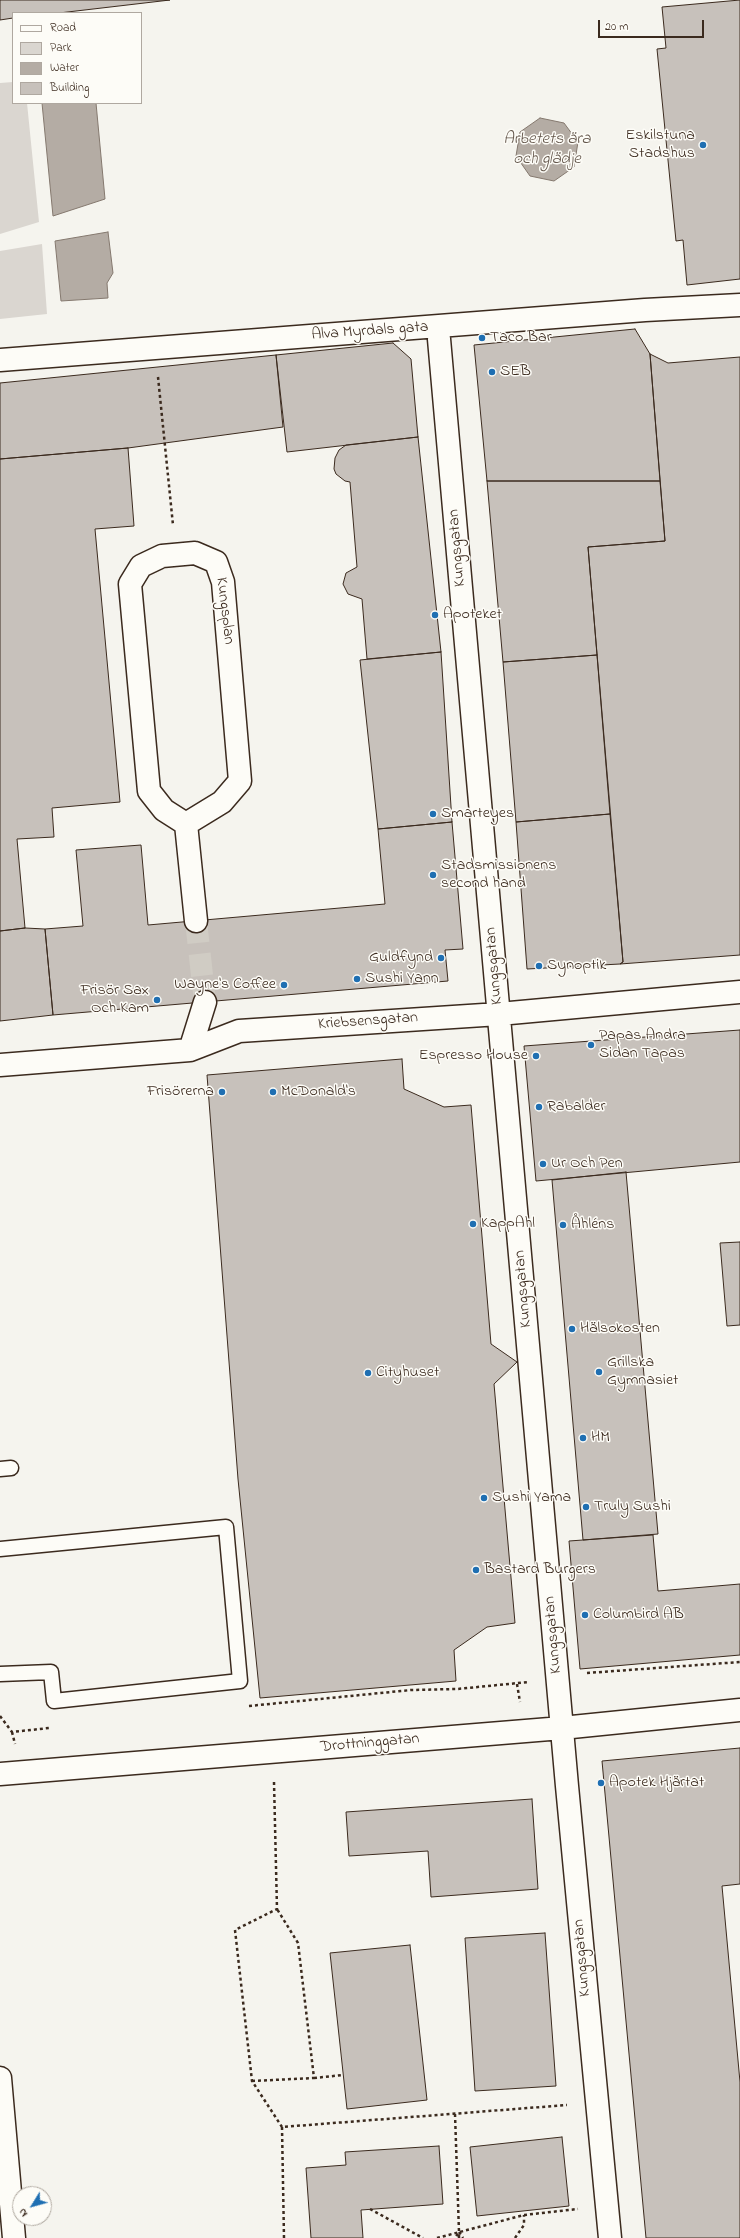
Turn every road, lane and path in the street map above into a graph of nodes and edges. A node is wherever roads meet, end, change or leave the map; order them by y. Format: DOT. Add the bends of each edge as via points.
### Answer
graph roads {
  1 [pos="740,305"];
  2 [pos="439,339"];
  3 [pos="155,348"];
  4 [pos="0,360"];
  5 [pos="176,554"];
  6 [pos="186,824"];
  7 [pos="196,921"];
  8 [pos="740,992"];
  9 [pos="205,1002"];
  10 [pos="499,1014"];
  11 [pos="190,1050"];
  12 [pos="0,1066"];
  13 [pos="0,1549"];
  14 [pos="740,1662"];
  15 [pos="0,1674"];
  16 [pos="558,1675"];
  17 [pos="242,1707"];
  18 [pos="740,1710"];
  19 [pos="0,1716"];
  20 [pos="56,1727"];
  21 [pos="562,1728"];
  22 [pos="0,1774"];
  23 [pos="274,1777"];
  24 [pos="277,1909"];
  25 [pos="343,2075"];
  26 [pos="0,2078"];
  27 [pos="314,2078"];
  28 [pos="252,2081"];
  29 [pos="568,2105"];
  30 [pos="455,2114"];
  31 [pos="282,2127"];
  32 [pos="584,2208"];
  33 [pos="370,2209"];
  34 [pos="524,2215"];
  35 [pos="459,2232"];
  36 [pos="14,2238"];
  37 [pos="284,2238"];
  38 [pos="423,2238"];
  39 [pos="437,2238"];
  40 [pos="455,2238"];
  41 [pos="459,2238"];
  42 [pos="463,2238"];
  43 [pos="515,2238"];
  44 [pos="610,2238"];
  1 -- 3 [label="street, Alva Myrdals gata"];
  2 -- 10 [label="street, Kungsgatan"];
  3 -- 4 [label="street, Alva Myrdals gata"];
  3 -- 5 [label="path"];
  5 -- 6 [label="street, Kungsplan" via="162,556 141,566 130,584 149,791 164,810"];
  5 -- 6 [label="street, Kungsplan" via="195,553 216,562 223,582 240,781 222,802"];
  6 -- 7 [label="street"];
  8 -- 10 [label="street, Kriebsensgatan"];
  9 -- 11 [label="street"];
  10 -- 11 [label="street, Kriebsensgatan" via="239,1031"];
  10 -- 16 [label="street, Kungsgatan"];
  11 -- 12 [label="street, Kriebsensgatan"];
  13 -- 15 [label="lane" via="226,1527 240,1681 54,1701 51,1672"];
  14 -- 16 [label="path"];
  16 -- 17 [label="path" via="518,1684 411,1690"];
  16 -- 21 [label="street, Kungsgatan"];
  18 -- 21 [label="street, Drottninggatan"];
  19 -- 20 [label="path" via="12,1732"];
  21 -- 22 [label="street, Drottninggatan"];
  21 -- 44 [label="street, Kungsgatan"];
  23 -- 24 [label="path"];
  24 -- 27 [label="path" via="298,1944"];
  24 -- 28 [label="path" via="235,1930"];
  25 -- 27 [label="path"];
  26 -- 36 [label="street"];
  27 -- 28 [label="path"];
  28 -- 31 [label="path"];
  29 -- 30 [label="path"];
  30 -- 31 [label="path"];
  30 -- 35 [label="path"];
  31 -- 37 [label="path"];
  32 -- 34 [label="path"];
  33 -- 38 [label="path"];
  34 -- 35 [label="path"];
  34 -- 43 [label="path" via="524,2225"];
  35 -- 39 [label="path"];
  35 -- 40 [label="path"];
  35 -- 41 [label="path"];
  35 -- 42 [label="path"];
}
